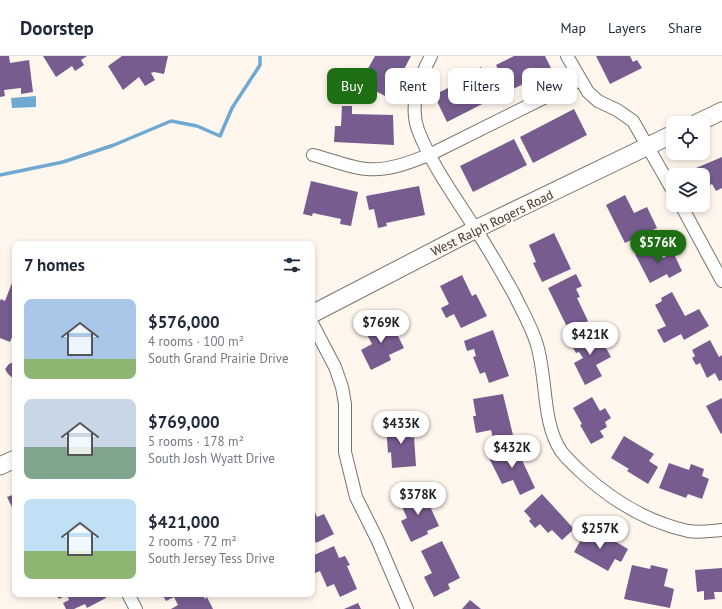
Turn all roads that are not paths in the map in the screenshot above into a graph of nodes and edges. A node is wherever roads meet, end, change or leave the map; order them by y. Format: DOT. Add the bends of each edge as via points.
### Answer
graph roads {
  1 [pos="431,56"];
  2 [pos="567,56"];
  3 [pos="580,80"];
  4 [pos="722,111"];
  5 [pos="710,117"];
  6 [pos="666,138"];
  7 [pos="649,146"];
  8 [pos="431,154"];
  9 [pos="313,155"];
  10 [pos="666,177"];
  11 [pos="685,212"];
  12 [pos="476,229"];
  13 [pos="722,281"];
  14 [pos="315,312"];
  15 [pos="315,328"];
  16 [pos="12,460"];
  17 [pos="0,466"];
  18 [pos="722,530"];
  19 [pos="130,597"];
  20 [pos="136,609"];
  21 [pos="408,609"];
  1 -- 8 [label="street" via="421,75 416,93 415,115 418,130"];
  2 -- 3 [label="street"];
  3 -- 7 [label="street" via="598,101 633,121"];
  3 -- 8 [label="street"];
  4 -- 5 [label="street"];
  6 -- 7 [label="street, West Ralph Rogers Road"];
  7 -- 10 [label="street"];
  7 -- 12 [label="street, West Ralph Rogers Road"];
  8 -- 9 [label="street" via="400,165 367,169"];
  8 -- 12 [label="street" via="447,186"];
  11 -- 13 [label="street"];
  12 -- 14 [label="street, West Ralph Rogers Road"];
  12 -- 18 [label="street" via="528,322 537,345 553,434 561,451 593,483 624,505 658,522 689,531"];
  15 -- 21 [label="street" via="342,387 345,404 345,452 356,497"];
  16 -- 17 [label="street"];
  19 -- 20 [label="street"];
}
